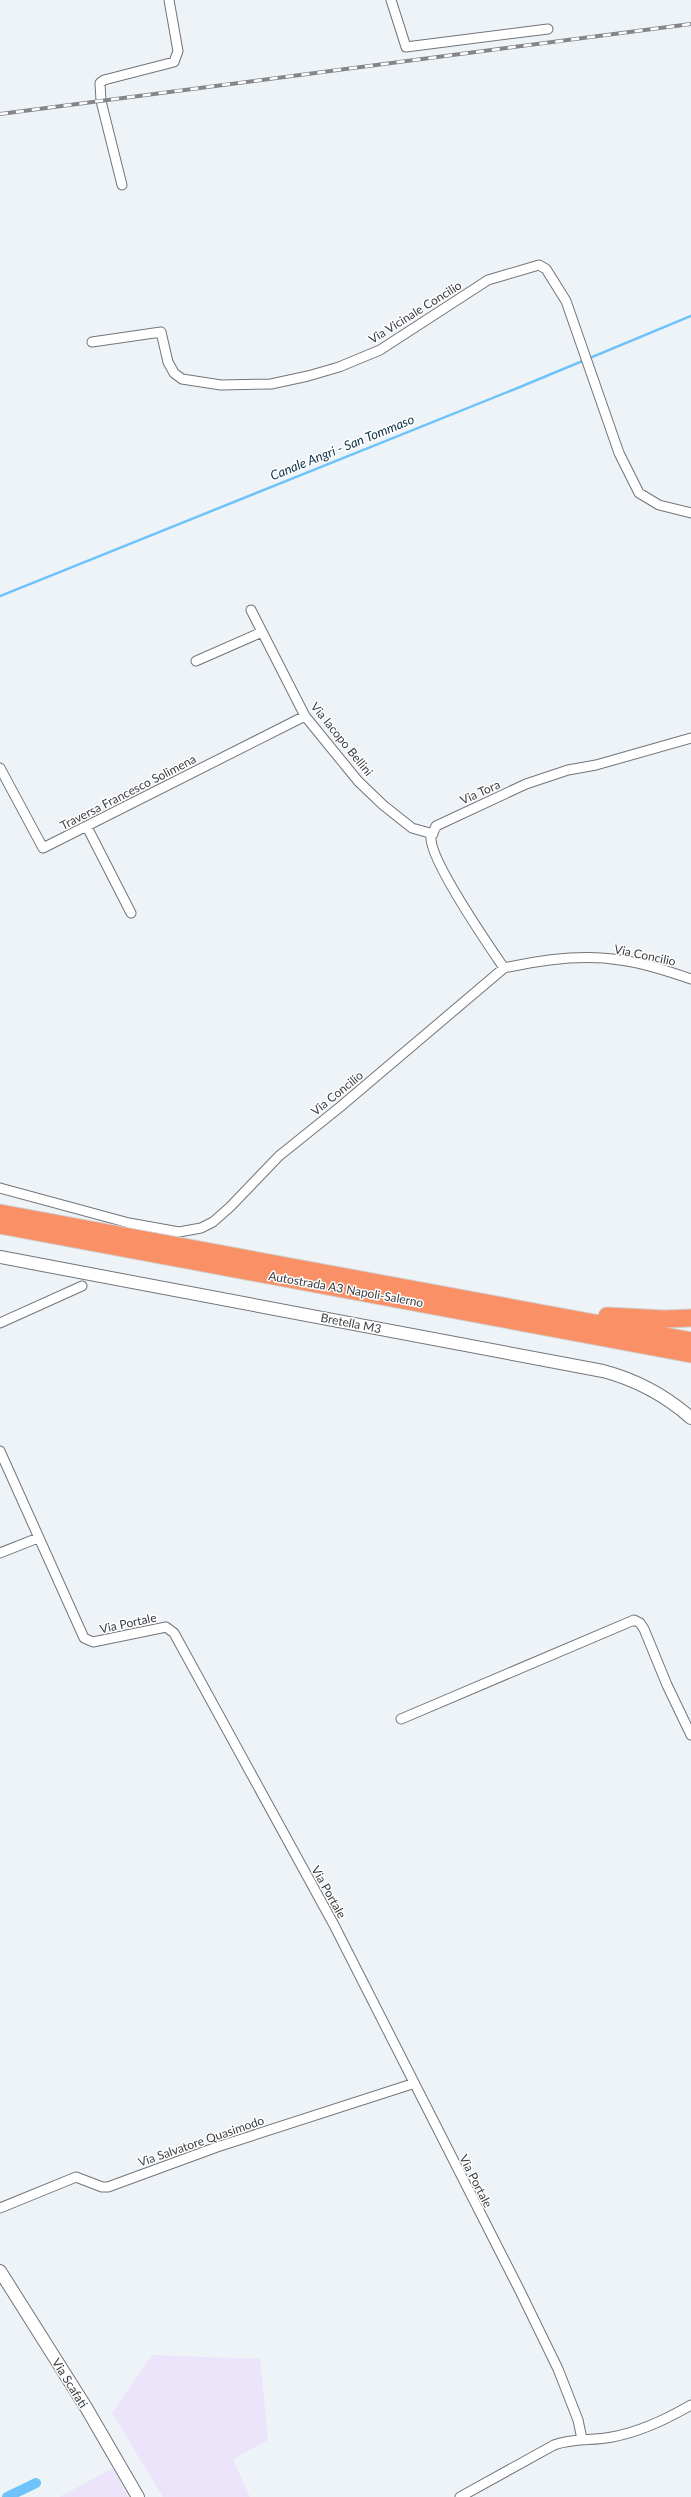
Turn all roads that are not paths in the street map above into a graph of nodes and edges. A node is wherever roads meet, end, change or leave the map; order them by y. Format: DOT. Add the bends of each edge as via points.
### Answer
graph roads {
  1 [pos="169,0"];
  2 [pos="391,0"];
  3 [pos="548,29"];
  4 [pos="122,185"];
  5 [pos="92,342"];
  6 [pos="691,513"];
  7 [pos="251,610"];
  8 [pos="262,632"];
  9 [pos="196,661"];
  10 [pos="306,716"];
  11 [pos="691,738"];
  12 [pos="0,768"];
  13 [pos="88,827"];
  14 [pos="433,834"];
  15 [pos="131,913"];
  16 [pos="504,968"];
  17 [pos="691,979"];
  18 [pos="0,1188"];
  19 [pos="0,1213"];
  20 [pos="0,1225"];
  21 [pos="0,1257"];
  22 [pos="82,1286"];
  23 [pos="421,1291"];
  24 [pos="691,1318"];
  25 [pos="0,1323"];
  26 [pos="691,1341"];
  27 [pos="691,1354"];
  28 [pos="691,1418"];
  29 [pos="0,1451"];
  30 [pos="38,1538"];
  31 [pos="0,1553"];
  32 [pos="401,1719"];
  33 [pos="691,1735"];
  34 [pos="412,2084"];
  35 [pos="0,2208"];
  36 [pos="0,2271"];
  37 [pos="689,2409"];
  38 [pos="582,2439"];
  39 [pos="138,2497"];
  40 [pos="460,2497"];
  1 -- 4 [label="street" via="178,51 174,62 100,83 101,101"];
  2 -- 3 [label="street" via="406,47"];
  5 -- 6 [label="street, Via Vicinale Concilio" via="161,332 168,362 174,373 182,379 222,384 271,384 340,367 380,350 488,280 539,265 546,269 566,301 619,453 639,493 659,505"];
  7 -- 8 [label="street, Via Iacopo Bellini"];
  8 -- 9 [label="street"];
  8 -- 10 [label="street, Via Iacopo Bellini"];
  10 -- 13 [label="street, Traversa Francesco Solimena"];
  10 -- 14 [label="street, Via Iacopo Bellini" via="358,780 383,805 412,828"];
  11 -- 14 [label="street, Via Tora" via="596,765 568,770 526,784 436,826"];
  12 -- 13 [label="street, Traversa Francesco Solimena" via="43,848"];
  13 -- 15 [label="street"];
  14 -- 16 [label="street" via="431,838 438,861 462,904"];
  16 -- 17 [label="street, Via Concilio" via="599,958 644,964"];
  16 -- 18 [label="street, Via Concilio" via="279,1156 230,1207 201,1228 178,1232 129,1223"];
  19 -- 23 [label="highway, Autostrada A3 Napoli-Salerno"];
  20 -- 27 [label="highway, Autostrada A3 Napoli-Salerno"];
  21 -- 28 [label="street, Bretella M3" via="603,1371 643,1385"];
  22 -- 25 [label="street"];
  23 -- 24 [label="highway" via="516,1300 624,1318"];
  23 -- 26 [label="highway, Autostrada A3 Napoli-Salerno"];
  29 -- 30 [label="street, Via Portale"];
  30 -- 31 [label="street"];
  30 -- 34 [label="street, Via Portale" via="81,1634 88,1642 156,1628 166,1627 174,1633 334,1925"];
  32 -- 33 [label="street" via="634,1620 644,1629"];
  34 -- 35 [label="street, Via Salvatore Quasimodo" via="217,2147 108,2187 76,2177"];
  34 -- 38 [label="street, Via Portale" via="549,2351 570,2399"];
  36 -- 39 [label="street, Via Scafati" via="87,2409"];
  37 -- 38 [label="street" via="625,2434 602,2439"];
  38 -- 40 [label="street" via="563,2442 545,2449"];
}
